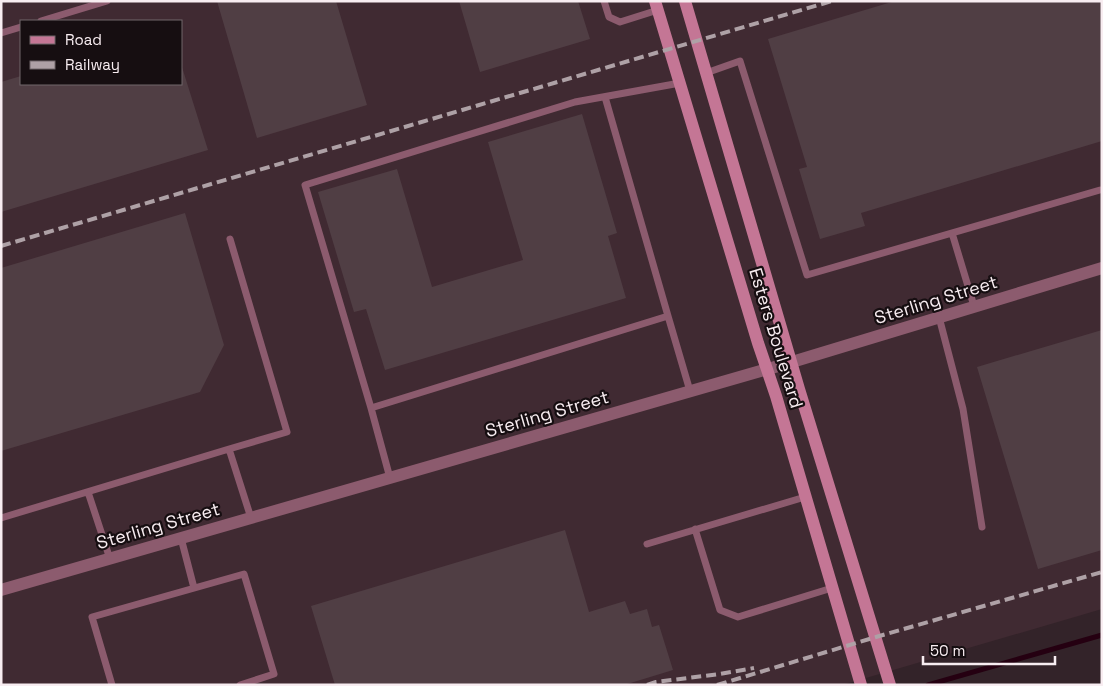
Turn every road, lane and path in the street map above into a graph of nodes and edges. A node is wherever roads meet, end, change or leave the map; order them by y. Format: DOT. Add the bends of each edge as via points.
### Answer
graph roads {
  1 [pos="107,1"];
  2 [pos="604,1"];
  3 [pos="685,1"];
  4 [pos="657,6"];
  5 [pos="44,20"];
  6 [pos="20,27"];
  7 [pos="1,33"];
  8 [pos="706,73"];
  9 [pos="680,83"];
  10 [pos="605,97"];
  11 [pos="1101,192"];
  12 [pos="952,233"];
  13 [pos="230,239"];
  14 [pos="1102,268"];
  15 [pos="974,306"];
  16 [pos="668,316"];
  17 [pos="939,317"];
  18 [pos="792,362"];
  19 [pos="767,369"];
  20 [pos="690,391"];
  21 [pos="371,408"];
  22 [pos="229,449"];
  23 [pos="390,478"];
  24 [pos="88,492"];
  25 [pos="805,497"];
  26 [pos="1,518"];
  27 [pos="251,518"];
  28 [pos="982,527"];
  29 [pos="695,530"];
  30 [pos="181,538"];
  31 [pos="646,544"];
  32 [pos="110,559"];
  33 [pos="194,588"];
  34 [pos="832,588"];
  35 [pos="1,590"];
  36 [pos="889,680"];
  37 [pos="861,683"];
  38 [pos="112,685"];
  39 [pos="240,685"];
  1 -- 5 [label="lane"];
  2 -- 4 [label="lane" via="609,17 620,22"];
  3 -- 8 [label="main road, Esters Boulevard"];
  4 -- 9 [label="main road, Esters Boulevard"];
  6 -- 7 [label="lane"];
  8 -- 12 [label="lane" via="740,61 807,275"];
  8 -- 18 [label="main road, Esters Boulevard"];
  9 -- 10 [label="lane"];
  9 -- 19 [label="main road, Esters Boulevard"];
  10 -- 16 [label="lane"];
  10 -- 21 [label="lane" via="575,102 305,185"];
  11 -- 12 [label="lane"];
  12 -- 15 [label="lane"];
  13 -- 22 [label="lane" via="287,432"];
  14 -- 15 [label="street, Sterling Street"];
  15 -- 17 [label="street, Sterling Street"];
  16 -- 20 [label="lane"];
  16 -- 21 [label="lane"];
  17 -- 18 [label="street, Sterling Street"];
  17 -- 28 [label="lane" via="964,409"];
  18 -- 19 [label="street, Sterling Street"];
  18 -- 36 [label="main road, Esters Boulevard"];
  19 -- 20 [label="street, Sterling Street"];
  19 -- 25 [label="main road, Esters Boulevard"];
  20 -- 23 [label="street, Sterling Street"];
  21 -- 23 [label="lane"];
  22 -- 24 [label="lane"];
  22 -- 27 [label="lane"];
  23 -- 27 [label="street, Sterling Street"];
  24 -- 26 [label="lane"];
  24 -- 32 [label="lane"];
  25 -- 29 [label="lane"];
  25 -- 34 [label="main road, Esters Boulevard"];
  27 -- 30 [label="street, Sterling Street"];
  29 -- 31 [label="lane"];
  29 -- 34 [label="lane" via="720,610 738,617"];
  30 -- 32 [label="street, Sterling Street"];
  30 -- 33 [label="lane"];
  32 -- 35 [label="street, Sterling Street"];
  33 -- 38 [label="lane" via="92,617"];
  33 -- 39 [label="lane" via="244,574 274,674"];
  34 -- 37 [label="main road, Esters Boulevard"];
}
